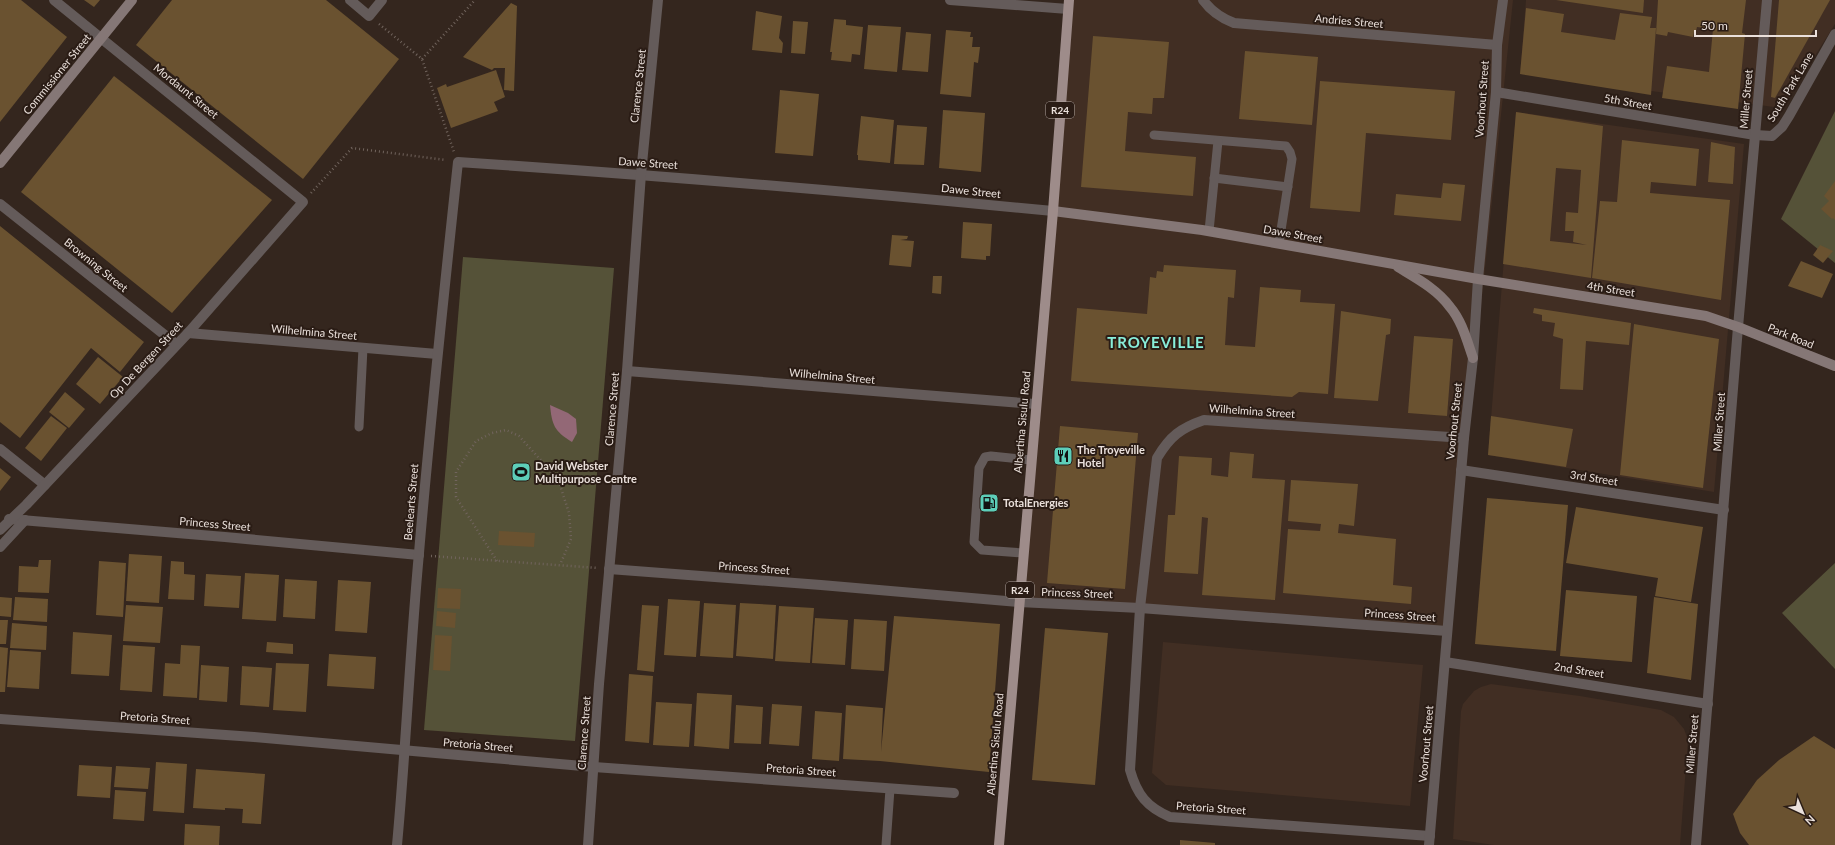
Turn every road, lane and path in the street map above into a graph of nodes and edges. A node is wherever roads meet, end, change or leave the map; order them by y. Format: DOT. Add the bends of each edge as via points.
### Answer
graph roads {
  1 [pos="54,0"];
  2 [pos="132,0"];
  3 [pos="350,0"];
  4 [pos="382,0"];
  5 [pos="475,0"];
  6 [pos="658,0"];
  7 [pos="950,0"];
  8 [pos="1503,0"];
  9 [pos="1767,0"];
  10 [pos="1204,2"];
  11 [pos="1068,5"];
  12 [pos="369,16"];
  13 [pos="1835,34"];
  14 [pos="102,38"];
  15 [pos="1497,45"];
  16 [pos="422,59"];
  17 [pos="1496,92"];
  18 [pos="1154,135"];
  19 [pos="1755,135"];
  20 [pos="1218,141"];
  21 [pos="458,162"];
  22 [pos="0,163"];
  23 [pos="642,174"];
  24 [pos="1214,178"];
  25 [pos="1288,187"];
  26 [pos="303,202"];
  27 [pos="0,204"];
  28 [pos="1053,211"];
  29 [pos="1208,231"];
  30 [pos="1279,243"];
  31 [pos="1392,264"];
  32 [pos="1478,279"];
  33 [pos="1738,327"];
  34 [pos="188,333"];
  35 [pos="176,344"];
  36 [pos="363,348"];
  37 [pos="437,354"];
  38 [pos="1473,358"];
  39 [pos="1835,366"];
  40 [pos="627,371"];
  41 [pos="1035,404"];
  42 [pos="359,427"];
  43 [pos="1464,438"];
  44 [pos="0,448"];
  45 [pos="1031,460"];
  46 [pos="1461,470"];
  47 [pos="45,485"];
  48 [pos="1724,510"];
  49 [pos="9,520"];
  50 [pos="26,520"];
  51 [pos="0,530"];
  52 [pos="0,547"];
  53 [pos="1023,553"];
  54 [pos="419,555"];
  55 [pos="497,561"];
  56 [pos="560,565"];
  57 [pos="609,569"];
  58 [pos="1019,602"];
  59 [pos="1140,608"];
  60 [pos="1447,631"];
  61 [pos="1445,662"];
  62 [pos="1708,704"];
  63 [pos="0,719"];
  64 [pos="405,751"];
  65 [pos="594,767"];
  66 [pos="890,788"];
  67 [pos="954,793"];
  68 [pos="1429,841"];
  69 [pos="397,845"];
  70 [pos="588,845"];
  71 [pos="886,845"];
  72 [pos="999,845"];
  73 [pos="1696,845"];
  1 -- 14 [label="street, Mordaunt Street"];
  2 -- 14 [label="street, Commissioner Street"];
  3 -- 12 [label="street"];
  4 -- 12 [label="street"];
  5 -- 16 [label="path"];
  6 -- 23 [label="street, Clarence Street"];
  7 -- 11 [label="street"];
  8 -- 15 [label="street, Voorhout Street"];
  9 -- 19 [label="street, Miller Street"];
  10 -- 15 [label="street, Andries Street" via="1214,12 1234,23"];
  11 -- 28 [label="main road, Albertina Sisulu Road / R24"];
  12 -- 16 [label="path"];
  13 -- 19 [label="street, South Park Lane" via="1782,127 1772,136"];
  14 -- 22 [label="street, Commissioner Street"];
  14 -- 26 [label="street, Mordaunt Street"];
  15 -- 17 [label="street, Voorhout Street"];
  16 -- 21 [label="path"];
  17 -- 19 [label="street, 5th Street"];
  17 -- 32 [label="street, Voorhout Street"];
  18 -- 20 [label="lane"];
  19 -- 33 [label="street, Miller Street"];
  20 -- 24 [label="lane"];
  20 -- 25 [label="lane" via="1286,146 1292,160"];
  21 -- 23 [label="street, Dawe Street"];
  21 -- 26 [label="path" via="352,148"];
  21 -- 37 [label="street, Beelearts Street"];
  23 -- 28 [label="street, Dawe Street"];
  23 -- 40 [label="street, Clarence Street"];
  24 -- 25 [label="lane"];
  24 -- 29 [label="lane"];
  25 -- 30 [label="lane"];
  26 -- 34 [label="street, Op De Bergen Street"];
  27 -- 35 [label="street, Browning Street"];
  28 -- 29 [label="street, Dawe Street"];
  28 -- 41 [label="main road, Albertina Sisulu Road / R24"];
  29 -- 30 [label="street, Dawe Street"];
  30 -- 31 [label="street, Dawe Street"];
  31 -- 32 [label="street, Dawe Street"];
  31 -- 38 [label="street" via="1421,281 1450,307 1463,330"];
  32 -- 33 [label="street, 4th Street" via="1706,316"];
  32 -- 38 [label="street, Voorhout Street"];
  33 -- 39 [label="street, Park Road"];
  33 -- 48 [label="street, Miller Street"];
  34 -- 35 [label="street, Op De Bergen Street"];
  34 -- 36 [label="street, Wilhelmina Street"];
  35 -- 47 [label="street, Op De Bergen Street"];
  36 -- 37 [label="street, Wilhelmina Street"];
  36 -- 42 [label="lane"];
  37 -- 54 [label="street, Beelearts Street"];
  38 -- 43 [label="street, Voorhout Street"];
  40 -- 41 [label="street, Wilhelmina Street"];
  40 -- 57 [label="street, Clarence Street"];
  41 -- 45 [label="main road, Albertina Sisulu Road / R24"];
  43 -- 46 [label="street, Voorhout Street"];
  43 -- 59 [label="street, Wilhelmina Street" via="1204,420 1189,425 1164,445 1157,458"];
  44 -- 47 [label="street"];
  45 -- 53 [label="main road, Albertina Sisulu Road / R24"];
  45 -- 53 [label="lane" via="991,456 985,458 979,468 974,542 982,550"];
  46 -- 48 [label="street, 3rd Street"];
  46 -- 60 [label="street, Voorhout Street"];
  47 -- 49 [label="street, Op De Bergen Street"];
  48 -- 62 [label="street, Miller Street"];
  49 -- 50 [label="street, Princess Street"];
  49 -- 51 [label="street, Op De Bergen Street"];
  50 -- 52 [label="street"];
  50 -- 54 [label="street, Princess Street"];
  53 -- 58 [label="main road, Albertina Sisulu Road / R24"];
  54 -- 55 [label="path"];
  54 -- 64 [label="street, Beelearts Street"];
  55 -- 56 [label="path"];
  55 -- 56 [label="path" via="456,497 456,472 476,441 492,433 506,430 520,436 560,485 569,513 571,539"];
  56 -- 57 [label="path"];
  57 -- 58 [label="street, Princess Street"];
  57 -- 65 [label="street, Clarence Street"];
  58 -- 59 [label="street, Princess Street"];
  58 -- 72 [label="main road, Albertina Sisulu Road / R24"];
  59 -- 60 [label="street, Princess Street"];
  59 -- 68 [label="street, Pretoria Street" via="1130,770 1134,785 1151,808 1170,817"];
  60 -- 61 [label="street, Voorhout Street"];
  61 -- 62 [label="street, 2nd Street"];
  61 -- 68 [label="street, Voorhout Street"];
  62 -- 73 [label="street, Miller Street"];
  63 -- 64 [label="street, Pretoria Street" via="254,737"];
  64 -- 65 [label="street, Pretoria Street"];
  64 -- 69 [label="street, Beelearts Street"];
  65 -- 66 [label="street, Pretoria Street"];
  65 -- 70 [label="street, Clarence Street"];
  66 -- 67 [label="street, Pretoria Street"];
  66 -- 71 [label="lane"];
}
